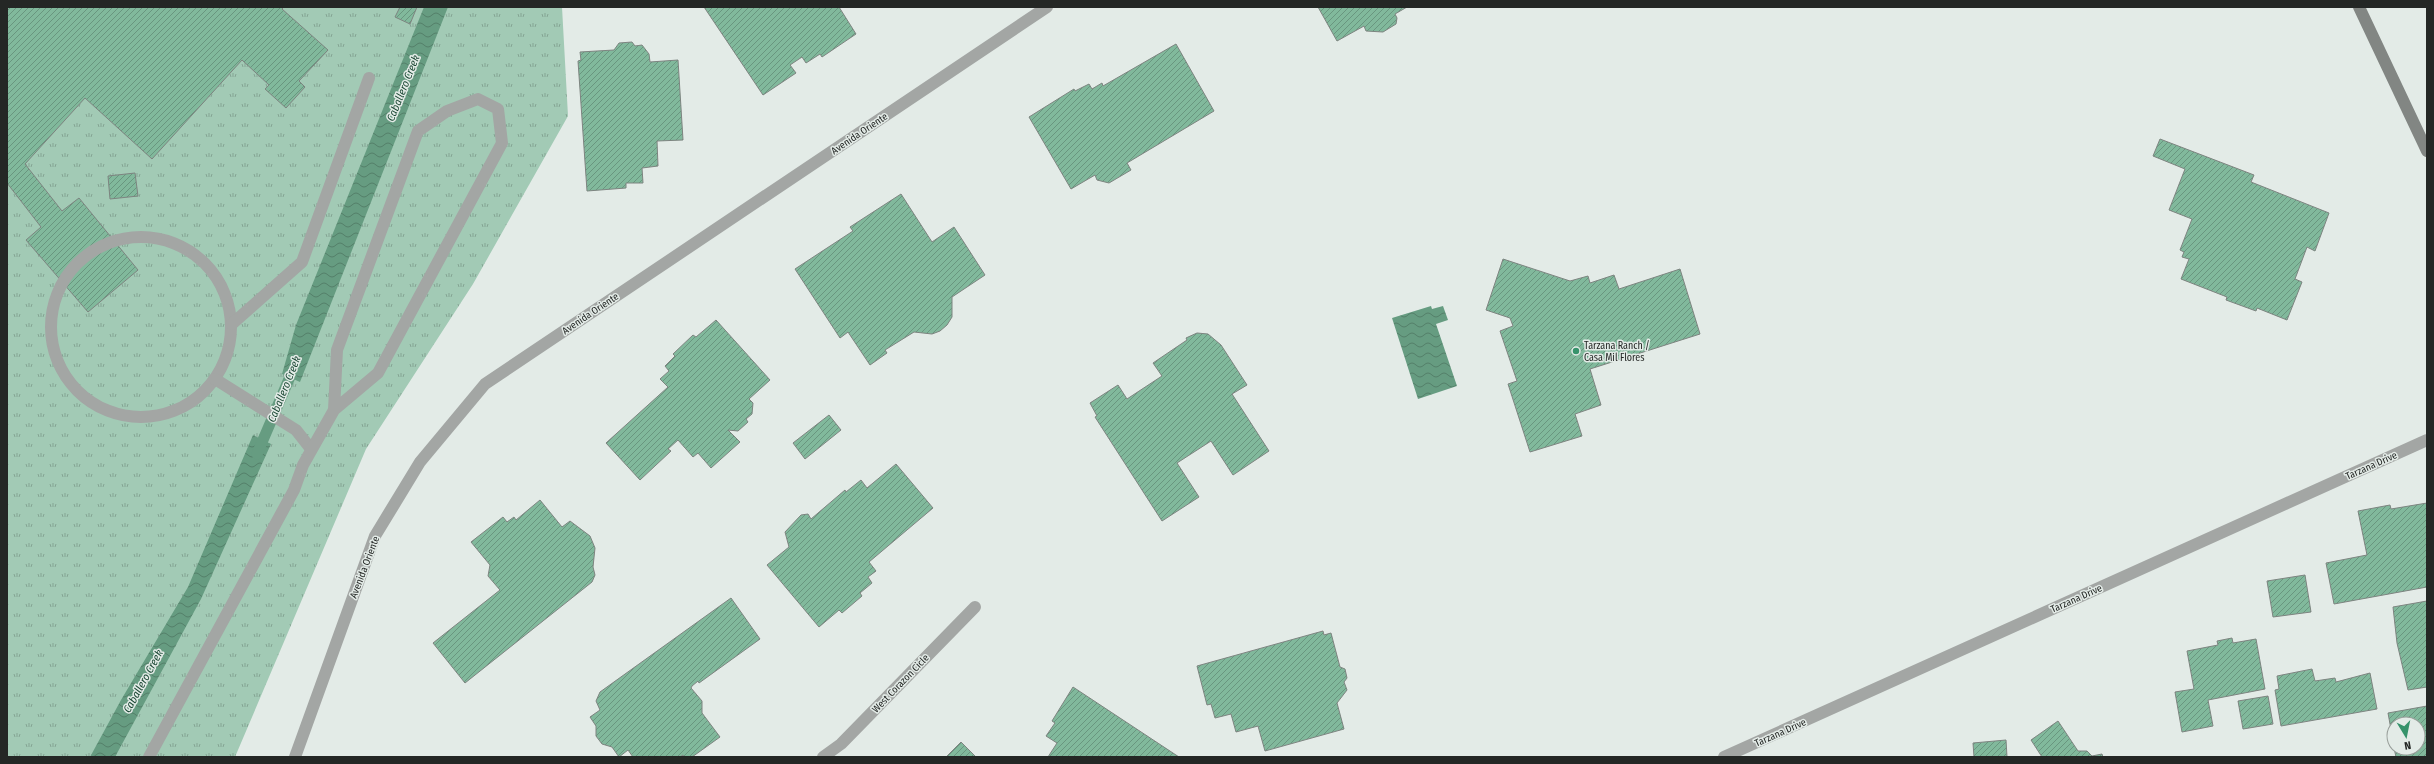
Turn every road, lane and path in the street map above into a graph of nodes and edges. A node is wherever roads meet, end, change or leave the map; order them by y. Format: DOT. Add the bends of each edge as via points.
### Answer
graph roads {
  1 [pos="1047,7"];
  2 [pos="2359,7"];
  3 [pos="369,78"];
  4 [pos="2427,151"];
  5 [pos="232,324"];
  6 [pos="214,379"];
  7 [pos="334,410"];
  8 [pos="2427,440"];
  9 [pos="311,449"];
  10 [pos="975,607"];
  11 [pos="149,757"];
  12 [pos="295,757"];
  13 [pos="823,757"];
  14 [pos="1724,757"];
  1 -- 12 [label="street, Avenida Oriente" via="485,384 420,462 375,536"];
  2 -- 4 [label="main road"];
  3 -- 5 [label="street" via="302,262"];
  5 -- 6 [label="street" via="228,353"];
  5 -- 6 [label="street" via="227,298 214,273 195,254 165,240 145,237 114,240 93,250 72,268 57,291 50,316 51,344 61,369 73,386 98,407 124,416 152,416 179,409 199,397"];
  6 -- 9 [label="street" via="296,430"];
  7 -- 7 [label="street" via="378,373 502,143 498,109 478,99 446,111 418,131 337,350"];
  7 -- 9 [label="street"];
  8 -- 14 [label="street, Tarzana Drive"];
  9 -- 11 [label="street" via="294,490"];
  10 -- 13 [label="street, West Corazon Cicle" via="841,744"];
}
